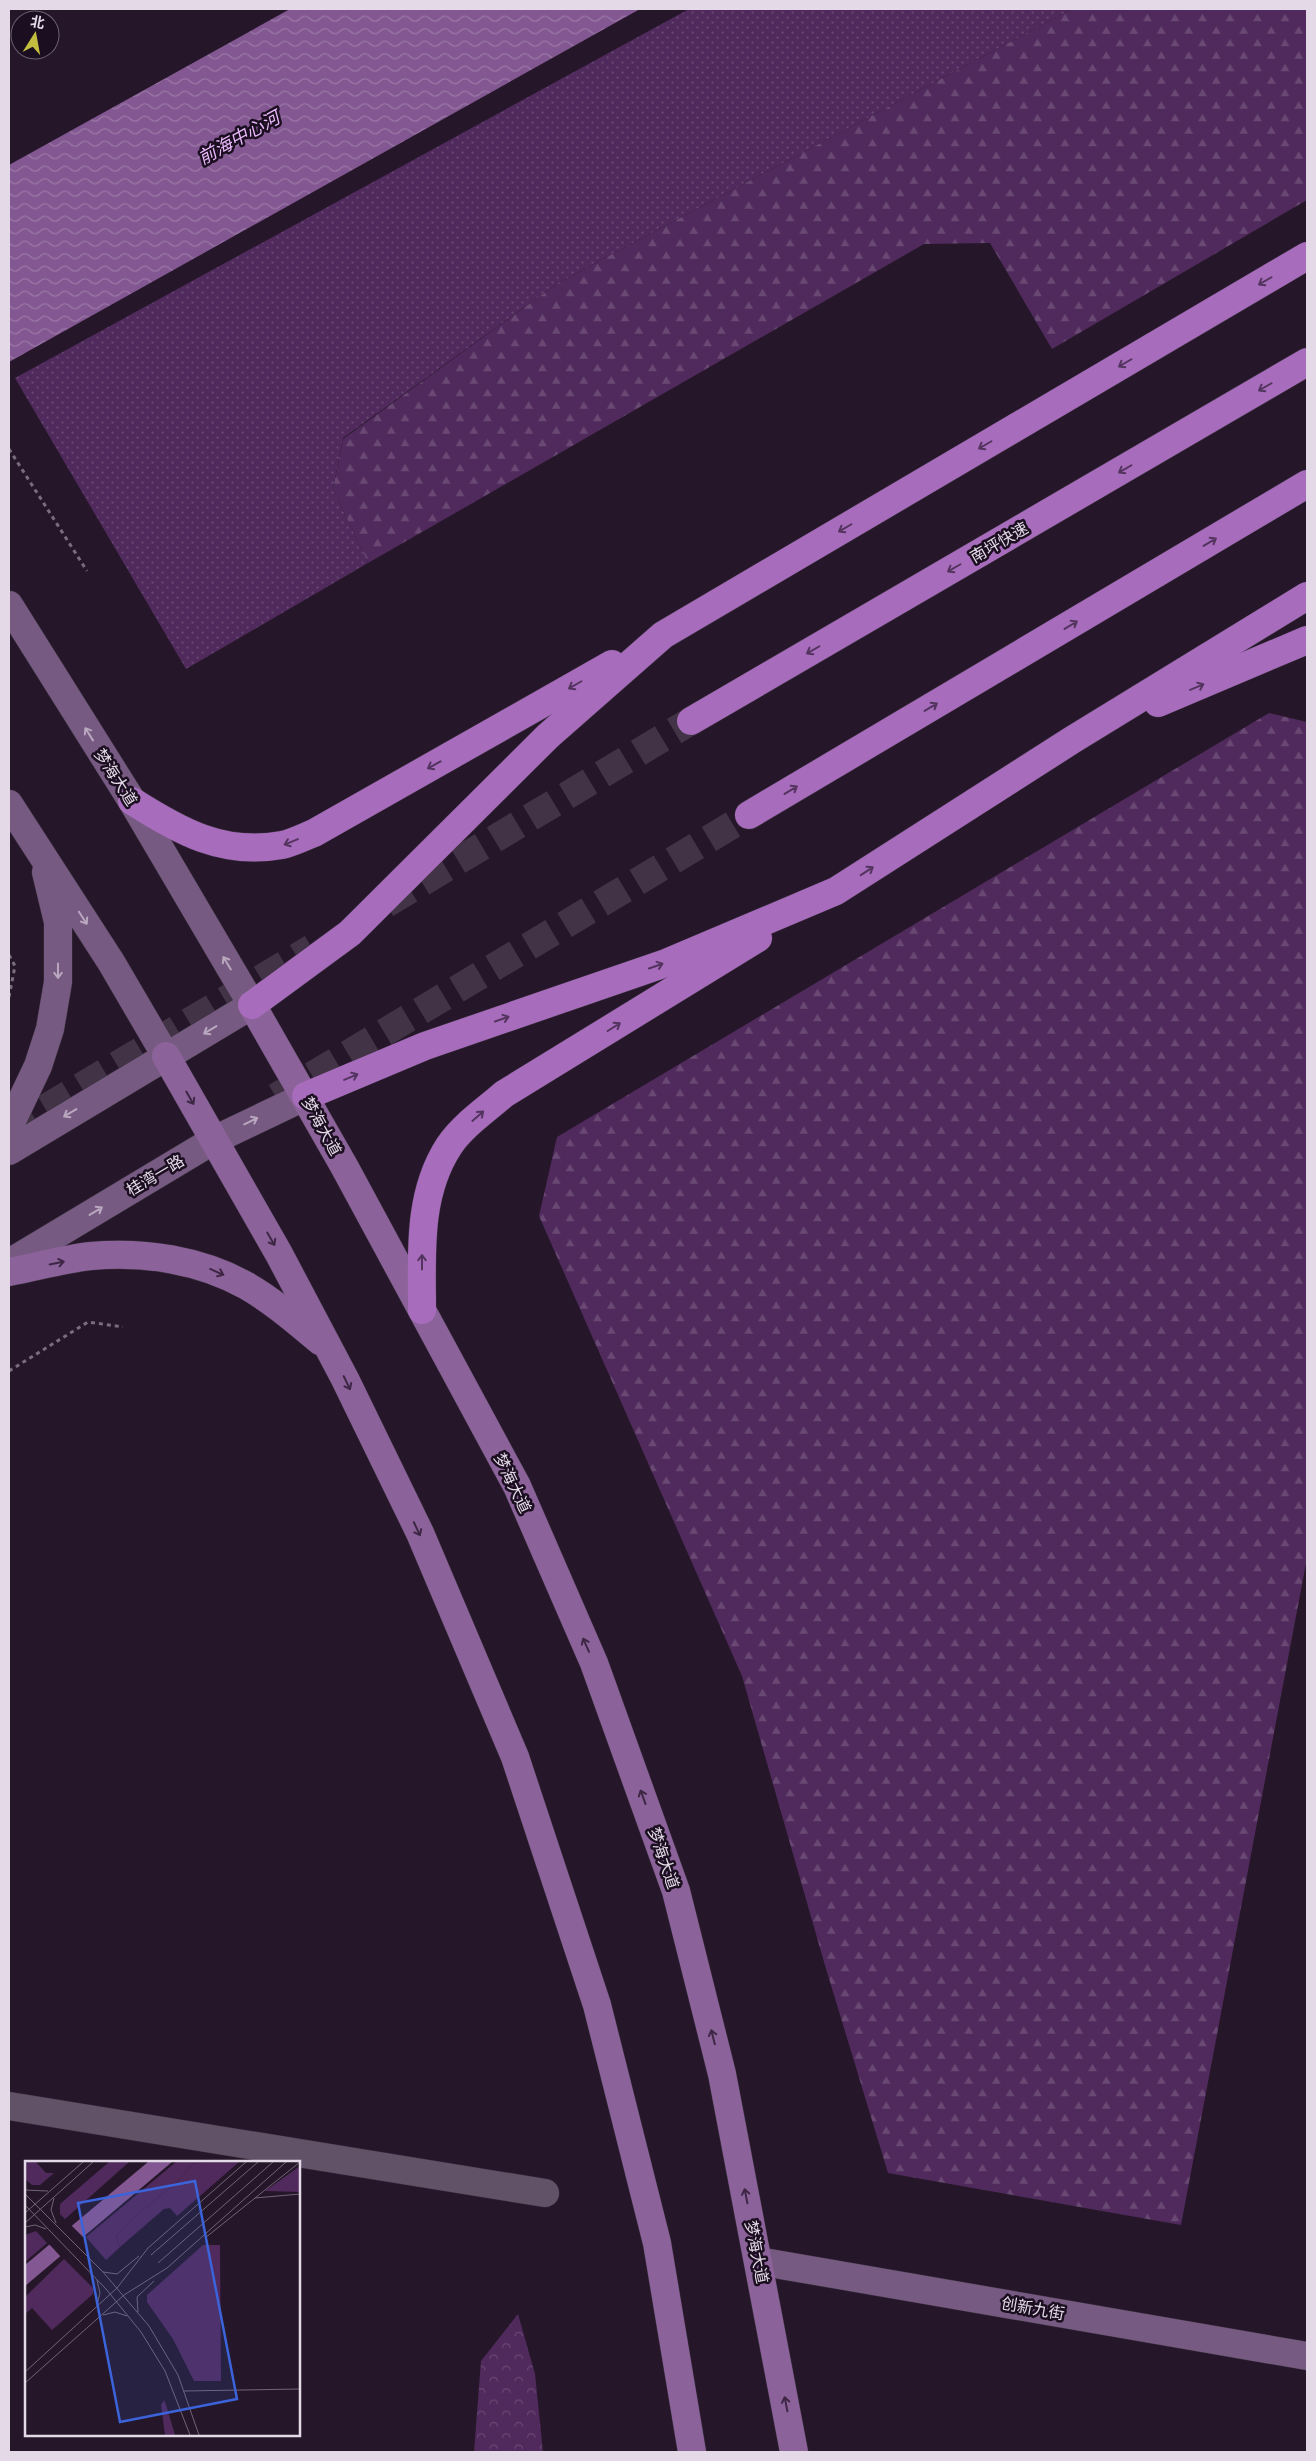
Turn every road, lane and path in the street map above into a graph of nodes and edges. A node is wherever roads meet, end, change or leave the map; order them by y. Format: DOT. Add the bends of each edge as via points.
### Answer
graph roads {
  1 [pos="1307,256"];
  2 [pos="1307,362"];
  3 [pos="9,449"];
  4 [pos="1307,484"];
  5 [pos="87,571"];
  6 [pos="1307,596"];
  7 [pos="13,611"];
  8 [pos="663,634"];
  9 [pos="1307,640"];
  10 [pos="691,721"];
  11 [pos="1072,740"];
  12 [pos="132,801"];
  13 [pos="9,804"];
  14 [pos="749,815"];
  15 [pos="42,854"];
  16 [pos="836,891"];
  17 [pos="9,955"];
  18 [pos="9,997"];
  19 [pos="252,1005"];
  20 [pos="166,1056"];
  21 [pos="306,1096"];
  22 [pos="9,1127"];
  23 [pos="214,1140"];
  24 [pos="9,1151"];
  25 [pos="9,1263"];
  26 [pos="9,1272"];
  27 [pos="422,1310"];
  28 [pos="124,1327"];
  29 [pos="329,1348"];
  30 [pos="9,1371"];
  31 [pos="9,2106"];
  32 [pos="545,2194"];
  33 [pos="758,2261"];
  34 [pos="1307,2356"];
  35 [pos="692,2452"];
  36 [pos="794,2452"];
  1 -- 8 [label="highway, one-way"];
  2 -- 10 [label="highway, 南坪快速, one-way"];
  3 -- 5 [label="path"];
  14 -- 4 [label="highway, one-way"];
  6 -- 11 [label="highway"];
  12 -- 7 [label="main road, 梦海大道, one-way"];
  8 -- 12 [label="highway, one-way" via="314,833 283,845 245,848 214,844 167,823"];
  8 -- 19 [label="highway" via="548,736 350,933"];
  11 -- 9 [label="highway, one-way"];
  16 -- 11 [label="highway, one-way"];
  19 -- 12 [label="main road, 梦海大道, one-way"];
  13 -- 15 [label="main road"];
  15 -- 20 [label="main road, one-way" via="128,988"];
  15 -- 22 [label="main road, one-way" via="58,922 58,982 50,1029 38,1066"];
  21 -- 16 [label="highway, one-way" via="425,1046 666,963"];
  27 -- 16 [label="highway, one-way" via="422,1232 428,1193 449,1145 473,1120 504,1094"];
  17 -- 18 [label="path" via="15,966"];
  19 -- 20 [label="main road, one-way"];
  19 -- 21 [label="main road, 梦海大道"];
  20 -- 23 [label="main road, one-way"];
  20 -- 24 [label="main road, one-way"];
  23 -- 21 [label="main road, 桂湾一路, one-way"];
  21 -- 27 [label="main road, 梦海大道"];
  25 -- 23 [label="main road, 桂湾一路, one-way"];
  23 -- 29 [label="main road, one-way"];
  26 -- 29 [label="main road, one-way" via="91,1256 175,1260 211,1269 247,1286 283,1310"];
  33 -- 27 [label="main road, 梦海大道, one-way" via="722,2074 676,1890 594,1663 524,1504"];
  28 -- 30 [label="path" via="88,1322"];
  29 -- 35 [label="main road, one-way" via="420,1534 515,1757 597,2005 657,2243"];
  31 -- 32 [label="street"];
  33 -- 34 [label="main road, 创新九街"];
  36 -- 33 [label="main road, 梦海大道, one-way"];
}
